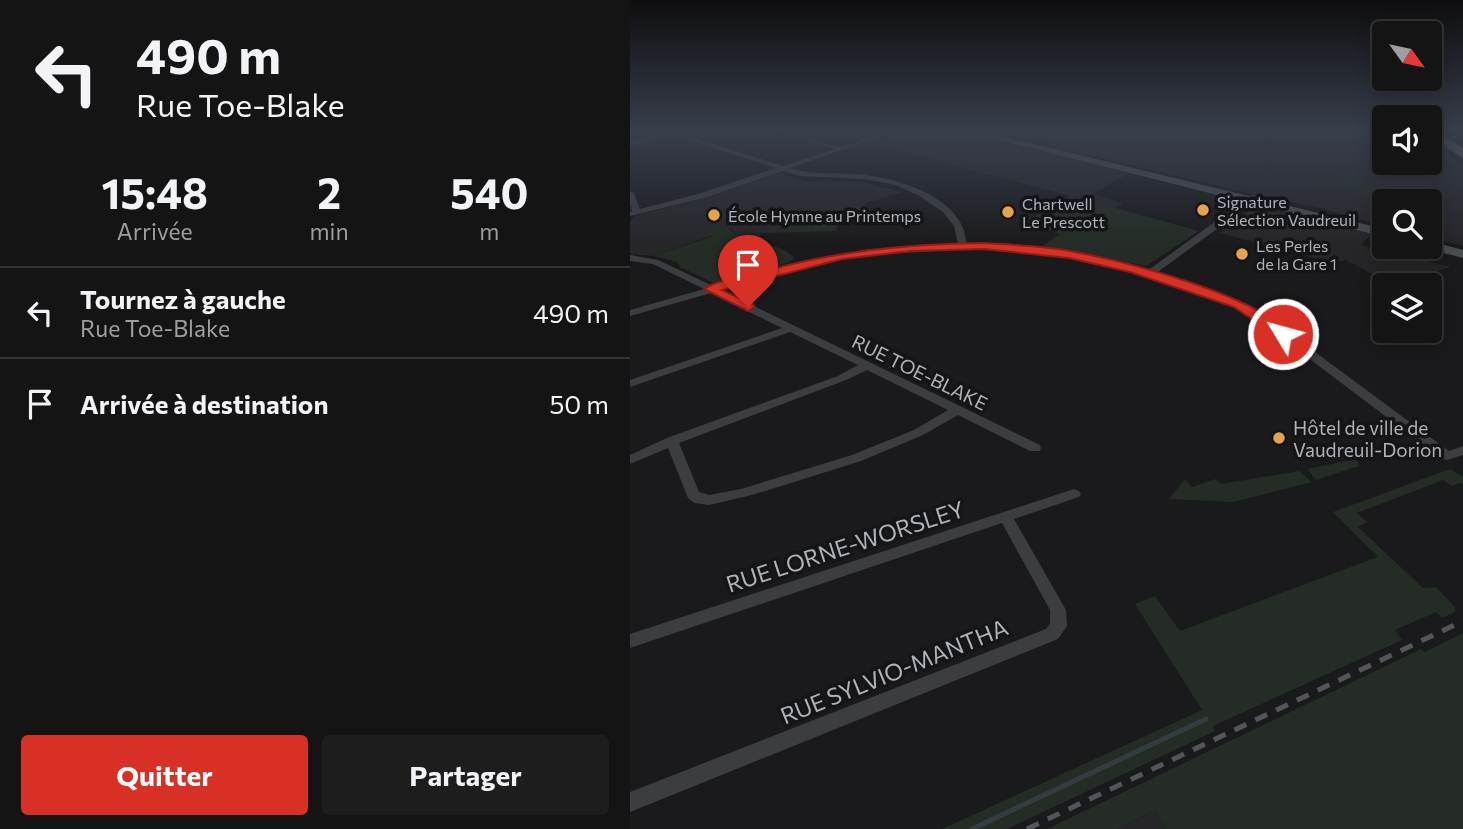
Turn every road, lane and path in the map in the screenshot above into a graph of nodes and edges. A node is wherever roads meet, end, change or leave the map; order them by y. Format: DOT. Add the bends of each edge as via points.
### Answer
graph roads {
  1 [pos="782,169"];
  2 [pos="1126,169"];
  3 [pos="1133,169"];
  4 [pos="630,193"];
  5 [pos="1253,199"];
  6 [pos="634,214"];
  7 [pos="1372,225"];
  8 [pos="1372,230"];
  9 [pos="1442,242"];
  10 [pos="963,246"];
  11 [pos="1442,248"];
  12 [pos="1463,248"];
  13 [pos="1463,254"];
  14 [pos="630,258"];
  15 [pos="1149,274"];
  16 [pos="710,289"];
  17 [pos="630,313"];
  18 [pos="790,328"];
  19 [pos="866,366"];
  20 [pos="630,384"];
  21 [pos="957,410"];
  22 [pos="672,441"];
  23 [pos="1035,448"];
  24 [pos="1463,450"];
  25 [pos="630,460"];
  26 [pos="1074,494"];
  27 [pos="1006,517"];
  28 [pos="630,640"];
  29 [pos="630,803"];
  1 -- 6 [label="street"];
  1 -- 10 [label="street" via="909,187 946,210 958,226"];
  2 -- 5 [label="main road"];
  3 -- 5 [label="main road"];
  4 -- 6 [label="street"];
  5 -- 7 [label="main road"];
  5 -- 8 [label="main road"];
  5 -- 15 [label="street"];
  9 -- 12 [label="main road"];
  10 -- 15 [label="street" via="1059,253"];
  10 -- 16 [label="street" via="842,256"];
  11 -- 13 [label="main road"];
  14 -- 16 [label="street, RUE TOE-BLAKE" via="655,262"];
  15 -- 24 [label="street" via="1250,309 1447,456"];
  16 -- 17 [label="street"];
  16 -- 18 [label="street, RUE TOE-BLAKE"];
  18 -- 19 [label="street, RUE TOE-BLAKE"];
  18 -- 20 [label="street"];
  19 -- 21 [label="street, RUE TOE-BLAKE"];
  19 -- 22 [label="street"];
  21 -- 22 [label="street" via="871,452 709,500 693,495"];
  21 -- 23 [label="street, RUE TOE-BLAKE"];
  22 -- 25 [label="street"];
  26 -- 27 [label="street, RUE LORNE-WORSLEY"];
  27 -- 28 [label="street, RUE LORNE-WORSLEY"];
  27 -- 29 [label="street, RUE SYLVIO-MANTHA" via="1058,610 1059,625 1052,634"];
}
